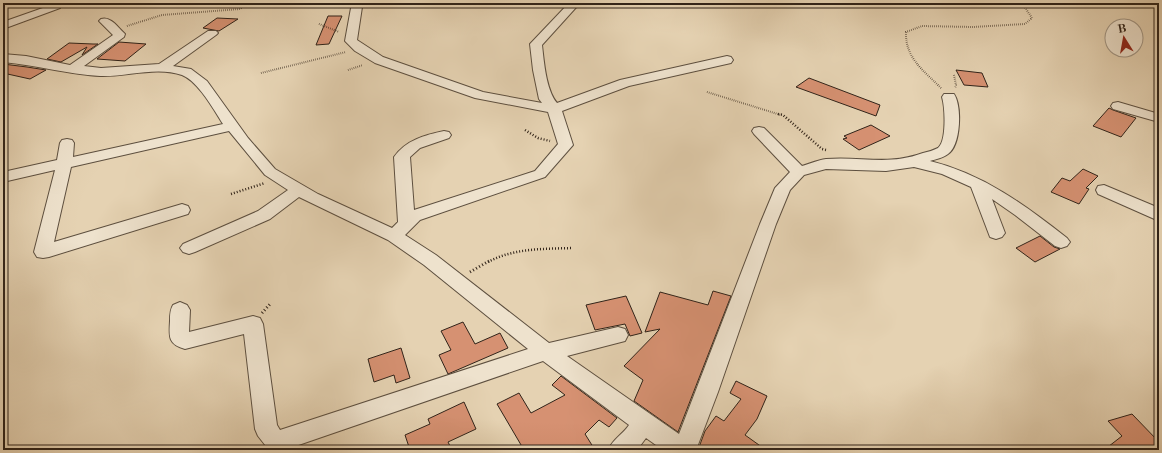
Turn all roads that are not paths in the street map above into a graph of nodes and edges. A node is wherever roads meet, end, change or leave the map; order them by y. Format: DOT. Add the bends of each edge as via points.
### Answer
graph roads {
  1 [pos="353,3"];
  2 [pos="575,3"];
  3 [pos="56,6"];
  4 [pos="105,21"];
  5 [pos="3,26"];
  6 [pos="212,33"];
  7 [pos="3,58"];
  8 [pos="726,60"];
  9 [pos="162,68"];
  10 [pos="72,69"];
  11 [pos="949,97"];
  12 [pos="1118,106"];
  13 [pos="554,110"];
  14 [pos="1159,118"];
  15 [pos="232,126"];
  16 [pos="758,131"];
  17 [pos="444,135"];
  18 [pos="67,143"];
  19 [pos="914,162"];
  20 [pos="64,164"];
  21 [pos="800,172"];
  22 [pos="3,177"];
  23 [pos="978,184"];
  24 [pos="299,190"];
  25 [pos="1104,190"];
  26 [pos="182,210"];
  27 [pos="1159,215"];
  28 [pos="406,222"];
  29 [pos="996,233"];
  30 [pos="394,236"];
  31 [pos="1061,242"];
  32 [pos="189,248"];
  33 [pos="180,310"];
  34 [pos="618,335"];
  35 [pos="546,352"];
  36 [pos="643,423"];
  37 [pos="620,450"];
  38 [pos="683,450"];
  1 -- 13 [label="street" via="357,7 355,44 379,60 480,95"];
  2 -- 13 [label="street" via="536,44 546,99"];
  3 -- 5 [label="street"];
  4 -- 10 [label="street" via="115,29 118,37"];
  6 -- 9 [label="street"];
  7 -- 10 [label="street"];
  8 -- 13 [label="street" via="625,83"];
  9 -- 10 [label="street" via="101,72"];
  9 -- 15 [label="street" via="180,70 196,78"];
  11 -- 19 [label="street" via="951,136 948,145 943,151"];
  12 -- 14 [label="street"];
  13 -- 28 [label="street" via="566,145 540,174 414,216"];
  15 -- 20 [label="street"];
  15 -- 24 [label="street" via="262,164"];
  16 -- 21 [label="street"];
  17 -- 28 [label="street" via="406,150 402,157"];
  18 -- 20 [label="street"];
  19 -- 21 [label="street" via="886,166 825,164"];
  19 -- 23 [label="street" via="947,170"];
  20 -- 22 [label="street"];
  20 -- 26 [label="street" via="43,252"];
  21 -- 38 [label="street" via="783,188"];
  23 -- 29 [label="street"];
  23 -- 31 [label="street" via="1028,216"];
  24 -- 30 [label="street"];
  24 -- 32 [label="street" via="264,215"];
  25 -- 27 [label="street"];
  28 -- 30 [label="street"];
  30 -- 35 [label="street" via="430,260"];
  33 -- 35 [label="street" via="179,336 185,341 253,324 266,429 276,442"];
  34 -- 35 [label="street"];
  35 -- 36 [label="street"];
  36 -- 37 [label="street" via="632,440"];
  36 -- 38 [label="street"];
}
